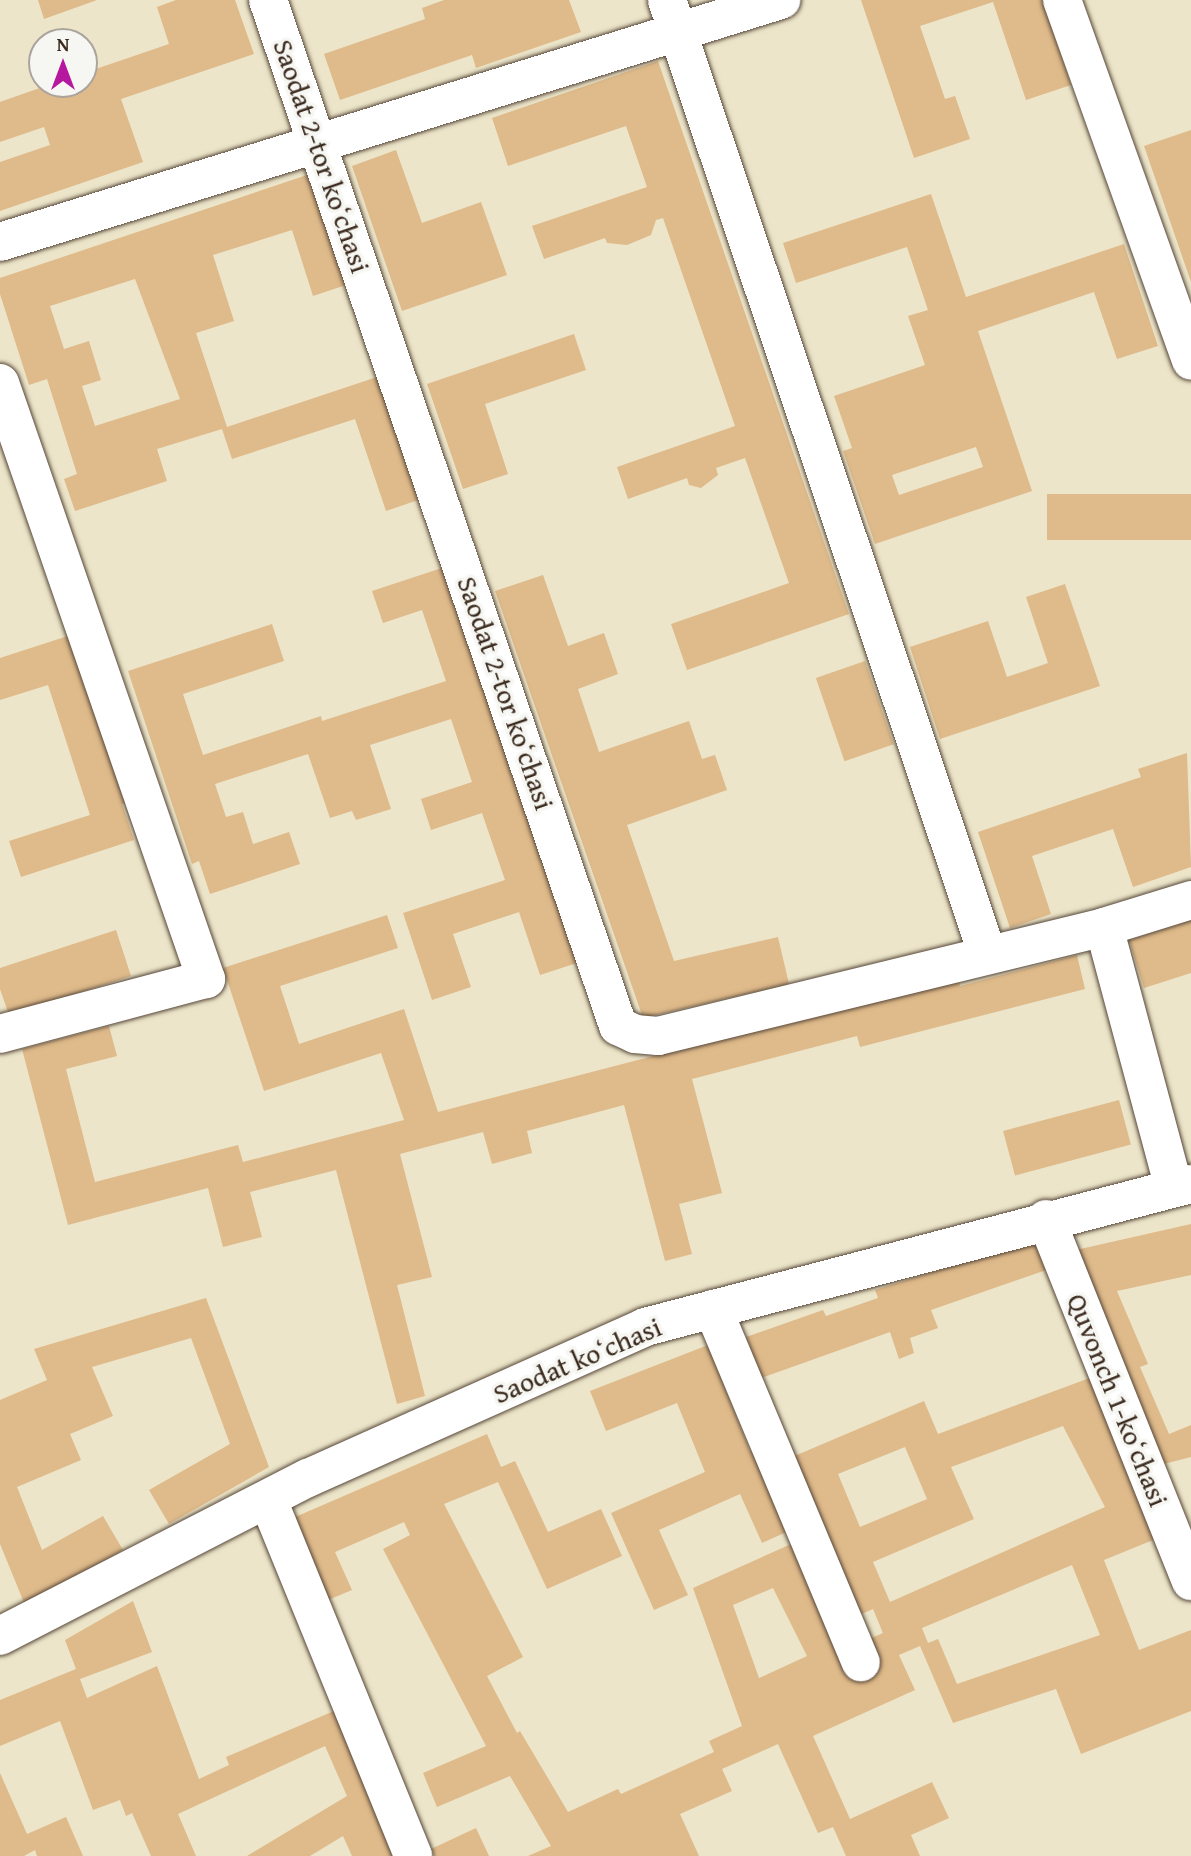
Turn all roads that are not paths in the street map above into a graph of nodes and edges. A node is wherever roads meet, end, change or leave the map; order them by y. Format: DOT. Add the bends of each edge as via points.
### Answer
graph roads {
  1 [pos="268,0"];
  2 [pos="781,0"];
  3 [pos="1062,0"];
  4 [pos="672,17"];
  5 [pos="319,144"];
  6 [pos="0,242"];
  7 [pos="1191,361"];
  8 [pos="0,383"];
  9 [pos="1191,900"];
  10 [pos="1104,927"];
  11 [pos="986,953"];
  12 [pos="0,1034"];
  13 [pos="1182,1186"];
  14 [pos="1046,1219"];
  15 [pos="713,1309"];
  16 [pos="268,1500"];
  17 [pos="1191,1581"];
  18 [pos="0,1636"];
  19 [pos="861,1662"];
  20 [pos="413,1856"];
  1 -- 5 [label="street, Saodat 2-tor koʻchasi"];
  2 -- 4 [label="street"];
  3 -- 7 [label="street"];
  4 -- 5 [label="street"];
  4 -- 11 [label="street"];
  5 -- 6 [label="street"];
  5 -- 11 [label="street, Saodat 2-tor koʻchasi" via="618,1026 635,1034 658,1036"];
  8 -- 12 [label="street" via="206,979"];
  9 -- 10 [label="street"];
  10 -- 11 [label="street"];
  10 -- 13 [label="street"];
  13 -- 14 [label="street, Saodat koʻchasi"];
  14 -- 15 [label="street, Saodat koʻchasi"];
  14 -- 17 [label="street, Quvonch 1-koʻchasi"];
  15 -- 16 [label="street, Saodat koʻchasi" via="645,1327"];
  15 -- 19 [label="street"];
  16 -- 18 [label="street, Saodat koʻchasi"];
  16 -- 20 [label="street"];
}
